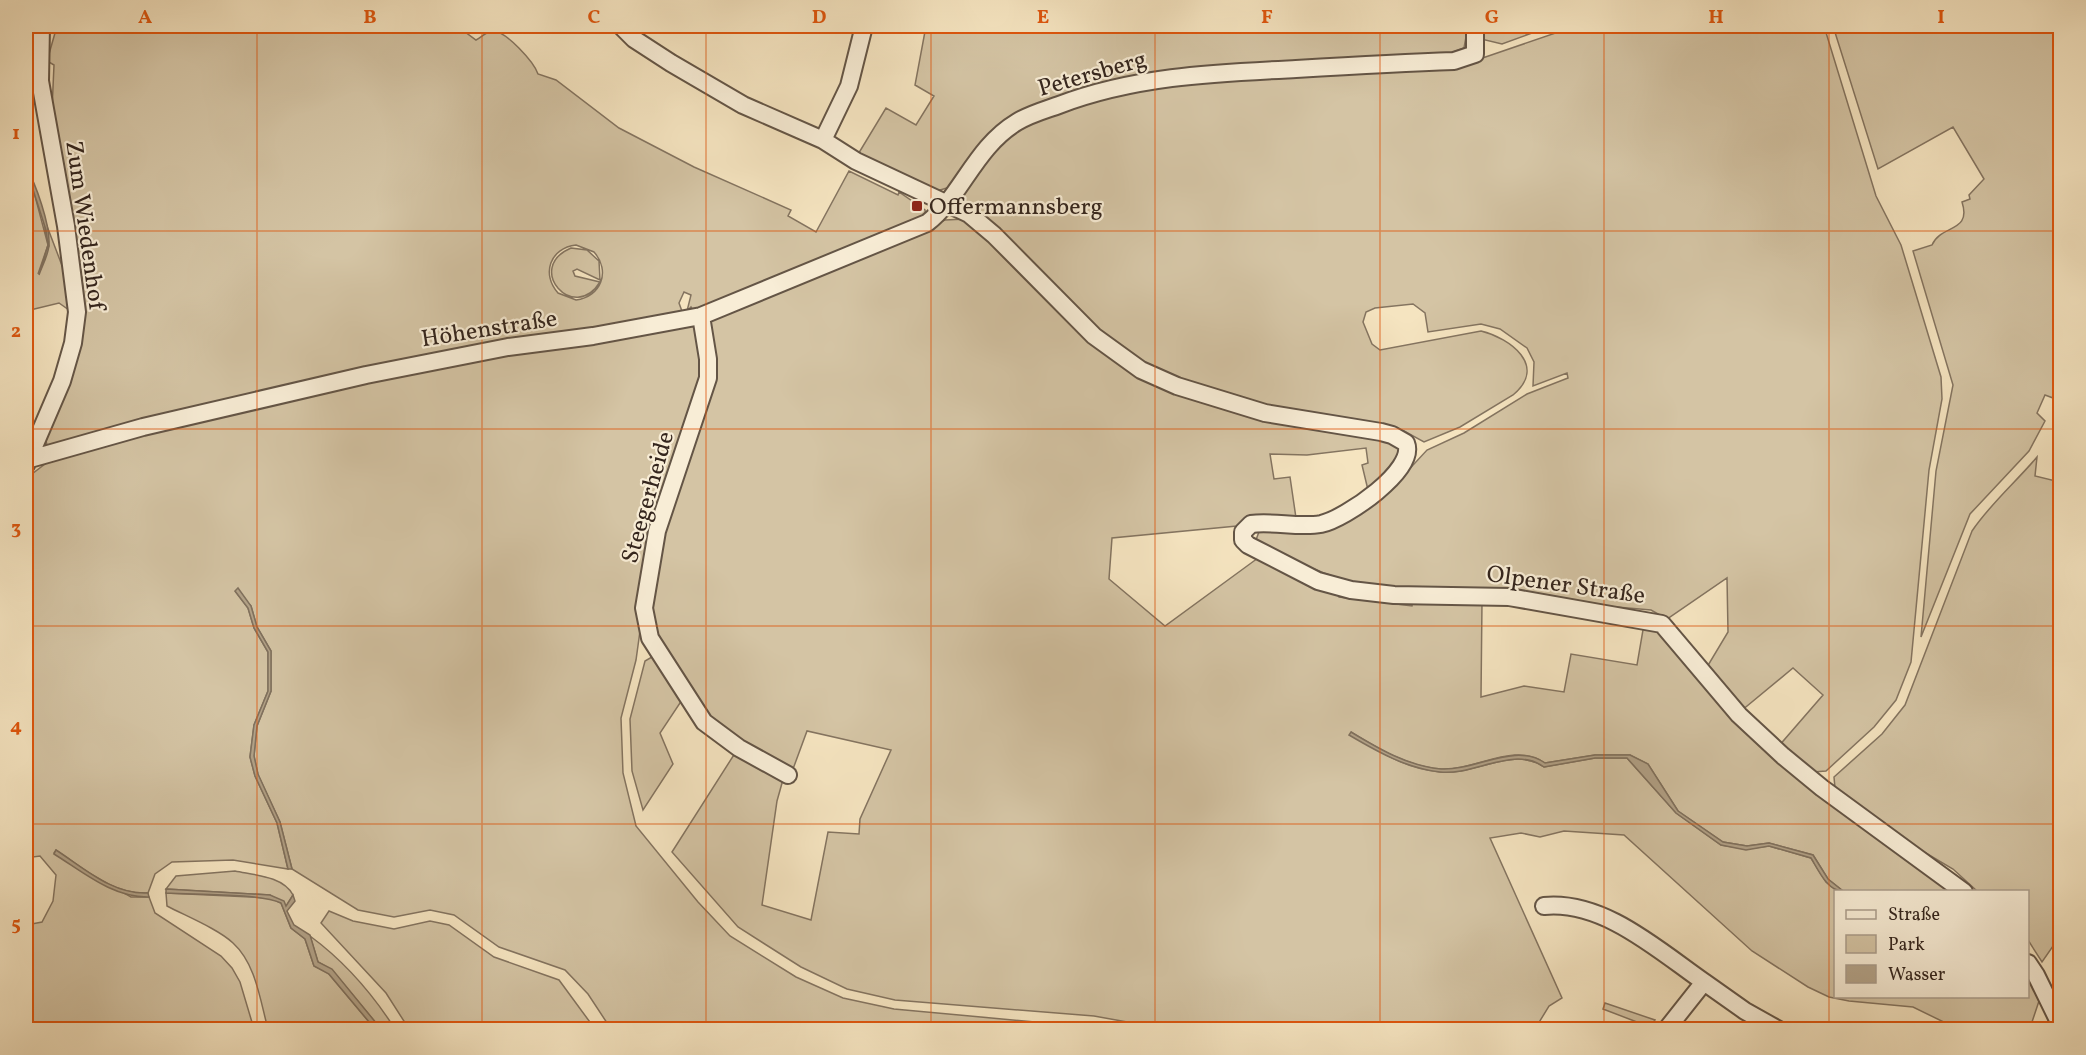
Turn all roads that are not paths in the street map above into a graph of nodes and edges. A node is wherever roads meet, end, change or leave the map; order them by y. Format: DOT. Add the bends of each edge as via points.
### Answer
graph roads {
  1 [pos="41,26"];
  2 [pos="621,26"];
  3 [pos="864,26"];
  4 [pos="1475,26"];
  5 [pos="823,140"];
  6 [pos="946,202"];
  7 [pos="701,316"];
  8 [pos="28,463"];
  9 [pos="788,775"];
  10 [pos="1963,890"];
  11 [pos="1544,906"];
  12 [pos="2029,965"];
  13 [pos="1704,982"];
  14 [pos="2061,1025"];
  15 [pos="1666,1029"];
  16 [pos="1779,1029"];
  17 [pos="2050,1029"];
  1 -- 8 [label="street, Zum Wiedenhof" via="40,81 77,312 62,381"];
  2 -- 5 [label="street" via="671,63 743,105"];
  3 -- 5 [label="street" via="849,86"];
  4 -- 6 [label="street, Petersberg" via="1475,54 1454,61 1217,73 1126,85 1073,100 1017,122 984,151"];
  5 -- 6 [label="street" via="889,178"];
  6 -- 7 [label="street, Höhenstraße" via="927,223"];
  6 -- 10 [label="street, Olpener Straße" via="982,224 1094,336 1141,370 1177,386 1265,413 1392,435 1406,443 1409,450 1405,463 1389,480 1335,520 1320,524 1251,524 1243,532 1248,545 1318,581 1352,590 1394,595 1509,597 1662,624 1739,715 1783,756"];
  7 -- 8 [label="street, Höhenstraße" via="407,366 143,427"];
  7 -- 9 [label="street, Steegerheide" via="708,359 706,386 657,531 645,595 645,622 650,638 704,722 739,748"];
  11 -- 13 [label="street" via="1565,904 1593,912 1647,942"];
  12 -- 14 [label="street"];
  13 -- 15 [label="street"];
  13 -- 16 [label="street"];
  14 -- 17 [label="street"];
}
